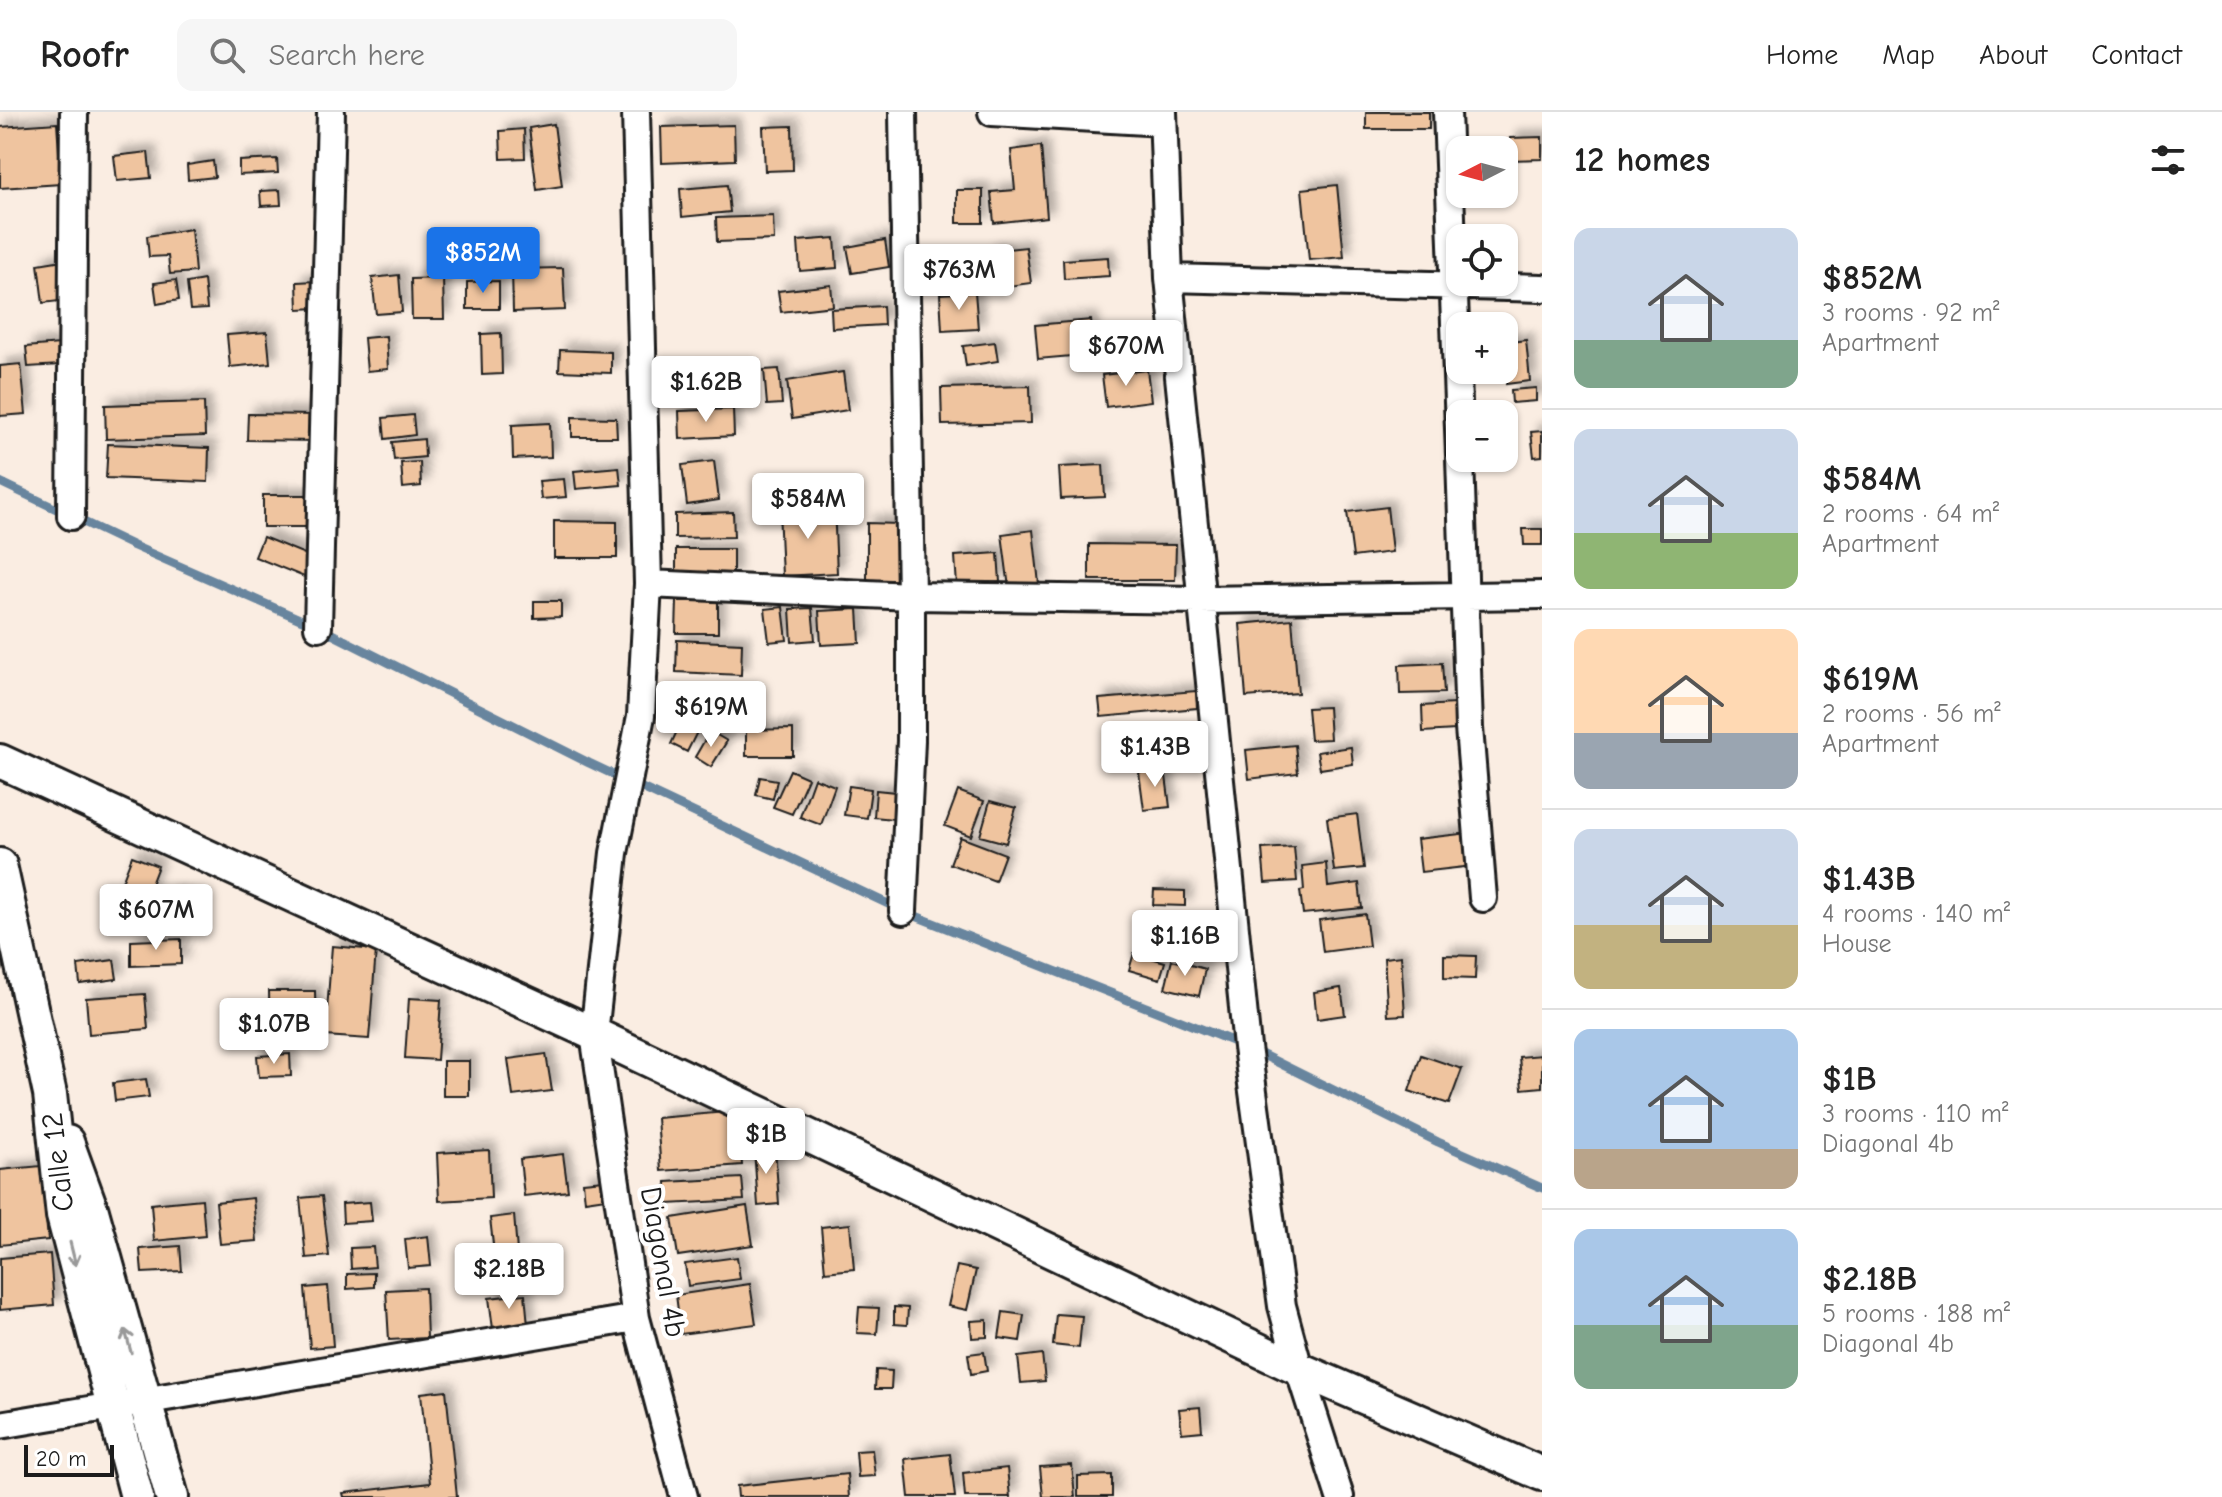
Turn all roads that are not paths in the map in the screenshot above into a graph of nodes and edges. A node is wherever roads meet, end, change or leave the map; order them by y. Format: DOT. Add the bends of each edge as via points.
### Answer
graph roads {
  1 [pos="74,112"];
  2 [pos="331,112"];
  3 [pos="636,112"];
  4 [pos="903,112"];
  5 [pos="992,112"];
  6 [pos="1447,112"];
  7 [pos="1163,117"];
  8 [pos="1451,224"];
  9 [pos="1169,278"];
  10 [pos="1446,287"];
  11 [pos="1518,288"];
  12 [pos="1542,288"];
  13 [pos="1454,296"];
  14 [pos="1458,400"];
  15 [pos="1461,472"];
  16 [pos="71,516"];
  17 [pos="648,584"];
  18 [pos="1542,595"];
  19 [pos="911,596"];
  20 [pos="1465,596"];
  21 [pos="1201,600"];
  22 [pos="318,627"];
  23 [pos="0,761"];
  24 [pos="0,865"];
  25 [pos="1483,898"];
  26 [pos="903,911"];
  27 [pos="594,1034"];
  28 [pos="50,1094"];
  29 [pos="636,1318"];
  30 [pos="1299,1369"];
  31 [pos="145,1401"];
  32 [pos="112,1408"];
  33 [pos="0,1425"];
  34 [pos="1542,1474"];
  35 [pos="137,1497"];
  36 [pos="172,1497"];
  37 [pos="684,1497"];
  38 [pos="1340,1497"];
  1 -- 16 [label="street"];
  2 -- 22 [label="street"];
  3 -- 17 [label="street, Diagonal 4b"];
  4 -- 19 [label="street"];
  5 -- 7 [label="street"];
  6 -- 8 [label="street"];
  7 -- 9 [label="street"];
  9 -- 10 [label="street"];
  9 -- 21 [label="street"];
  11 -- 12 [label="street"];
  13 -- 14 [label="street"];
  15 -- 20 [label="street"];
  17 -- 19 [label="street"];
  17 -- 27 [label="street, Diagonal 4b" via="641,716 614,853"];
  18 -- 20 [label="street"];
  19 -- 21 [label="street"];
  19 -- 26 [label="street"];
  20 -- 21 [label="street"];
  20 -- 25 [label="street"];
  21 -- 30 [label="street" via="1247,1047 1282,1306"];
  23 -- 27 [label="street"];
  24 -- 28 [label="street"];
  27 -- 29 [label="street, Diagonal 4b"];
  27 -- 30 [label="street"];
  31 -- 28 [label="street, Calle 12, one-way" via="92,1211"];
  28 -- 32 [label="street, Calle 12, one-way" via="63,1216"];
  29 -- 31 [label="street"];
  29 -- 37 [label="street, Diagonal 4b"];
  30 -- 34 [label="street"];
  30 -- 38 [label="street"];
  31 -- 32 [label="street"];
  31 -- 36 [label="street, Calle 12"];
  32 -- 33 [label="street"];
  32 -- 35 [label="street, Calle 12"];
}
